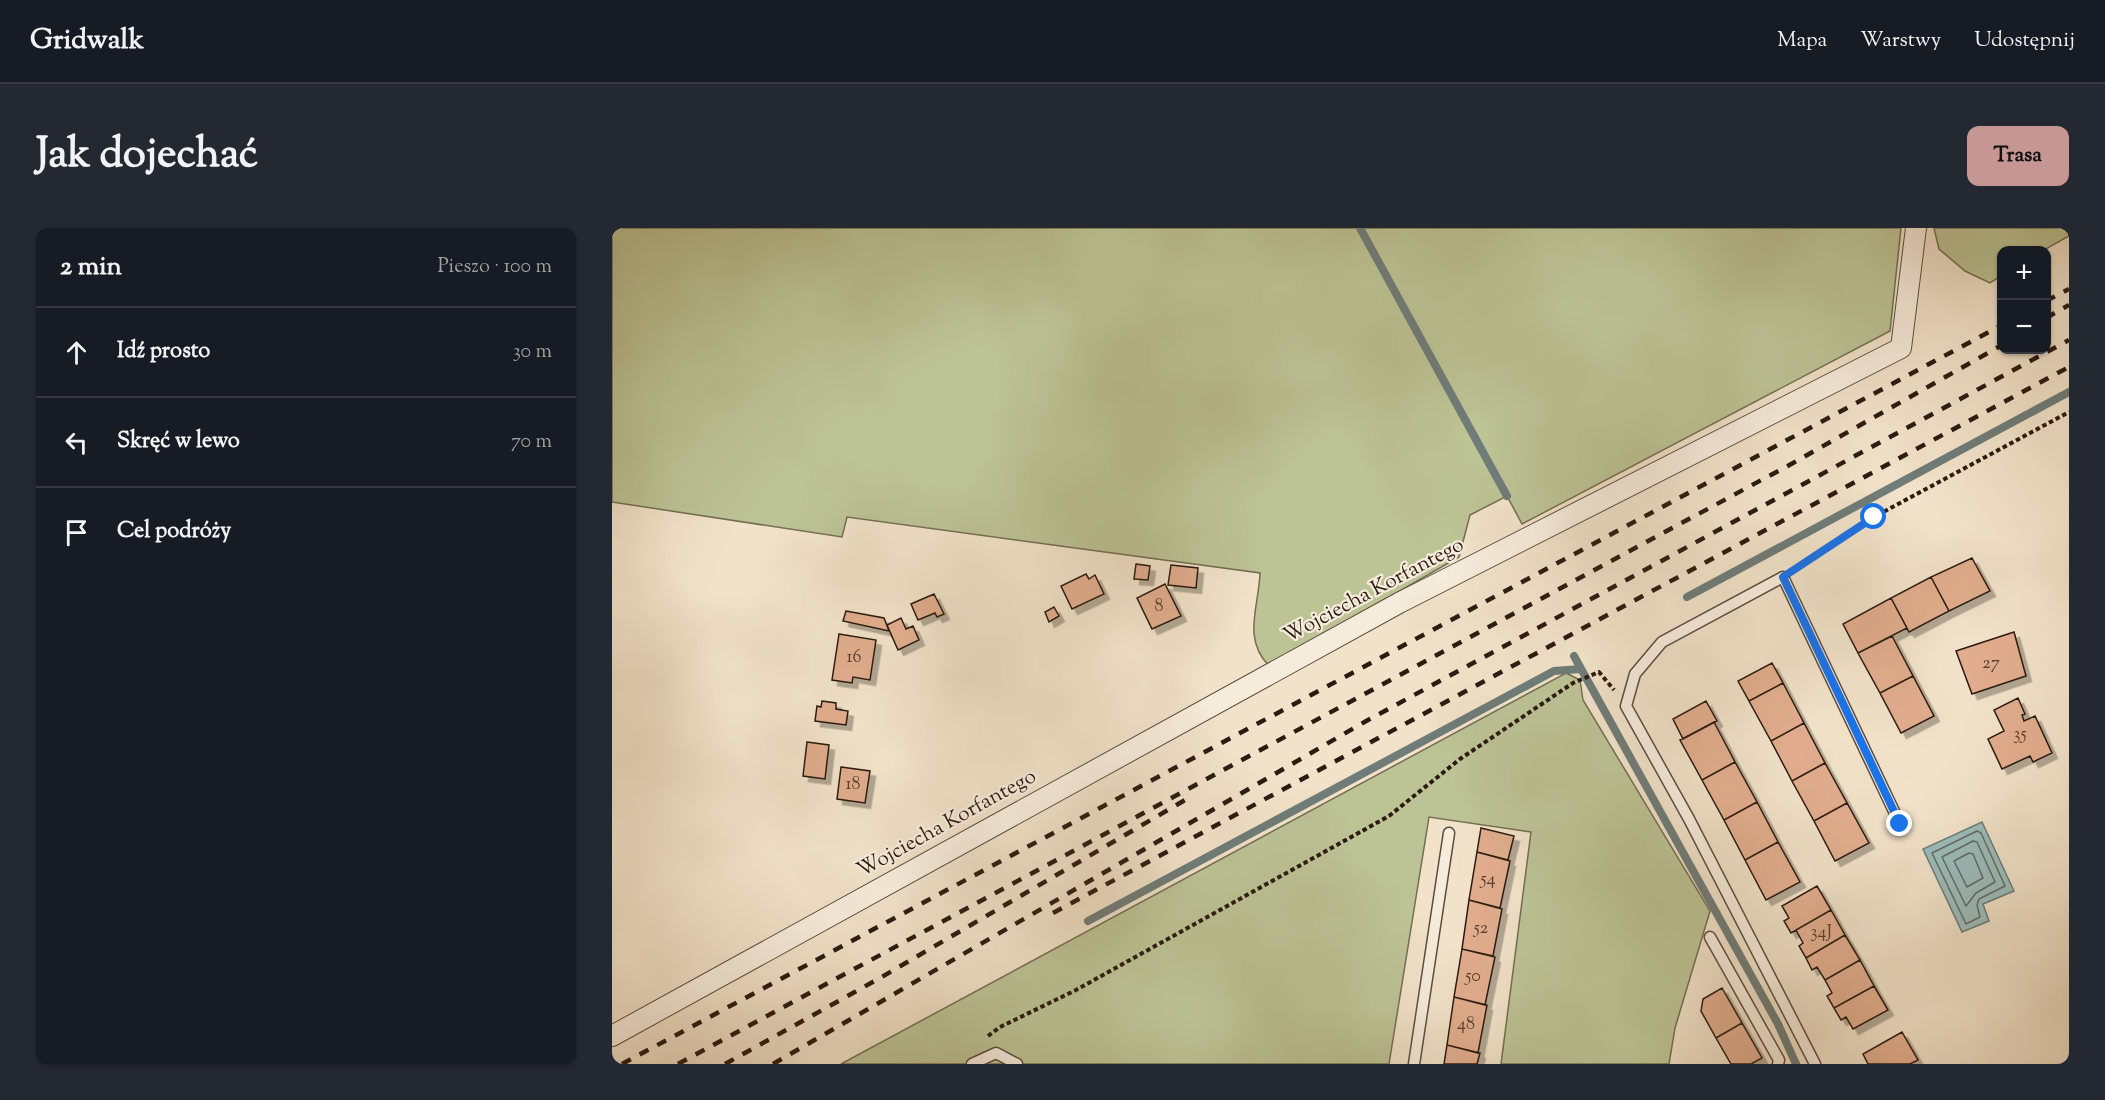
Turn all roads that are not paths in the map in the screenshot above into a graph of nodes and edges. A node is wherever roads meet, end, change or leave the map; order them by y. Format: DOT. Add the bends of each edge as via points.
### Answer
graph roads {
  1 [pos="1916,228"];
  2 [pos="1900,824"];
  3 [pos="1449,833"];
  4 [pos="1710,937"];
  5 [pos="612,1036"];
  6 [pos="972,1064"];
  7 [pos="1017,1064"];
  8 [pos="1414,1064"];
  9 [pos="1778,1064"];
  10 [pos="1815,1064"];
  1 -- 5 [label="street, Wojciecha Korfantego" via="1901,348 1400,603"];
  2 -- 10 [label="lane" via="1783,577 1662,642 1635,674 1626,706"];
  3 -- 8 [label="lane"];
  4 -- 9 [label="lane"];
  6 -- 7 [label="lane" via="996,1053"];
}
